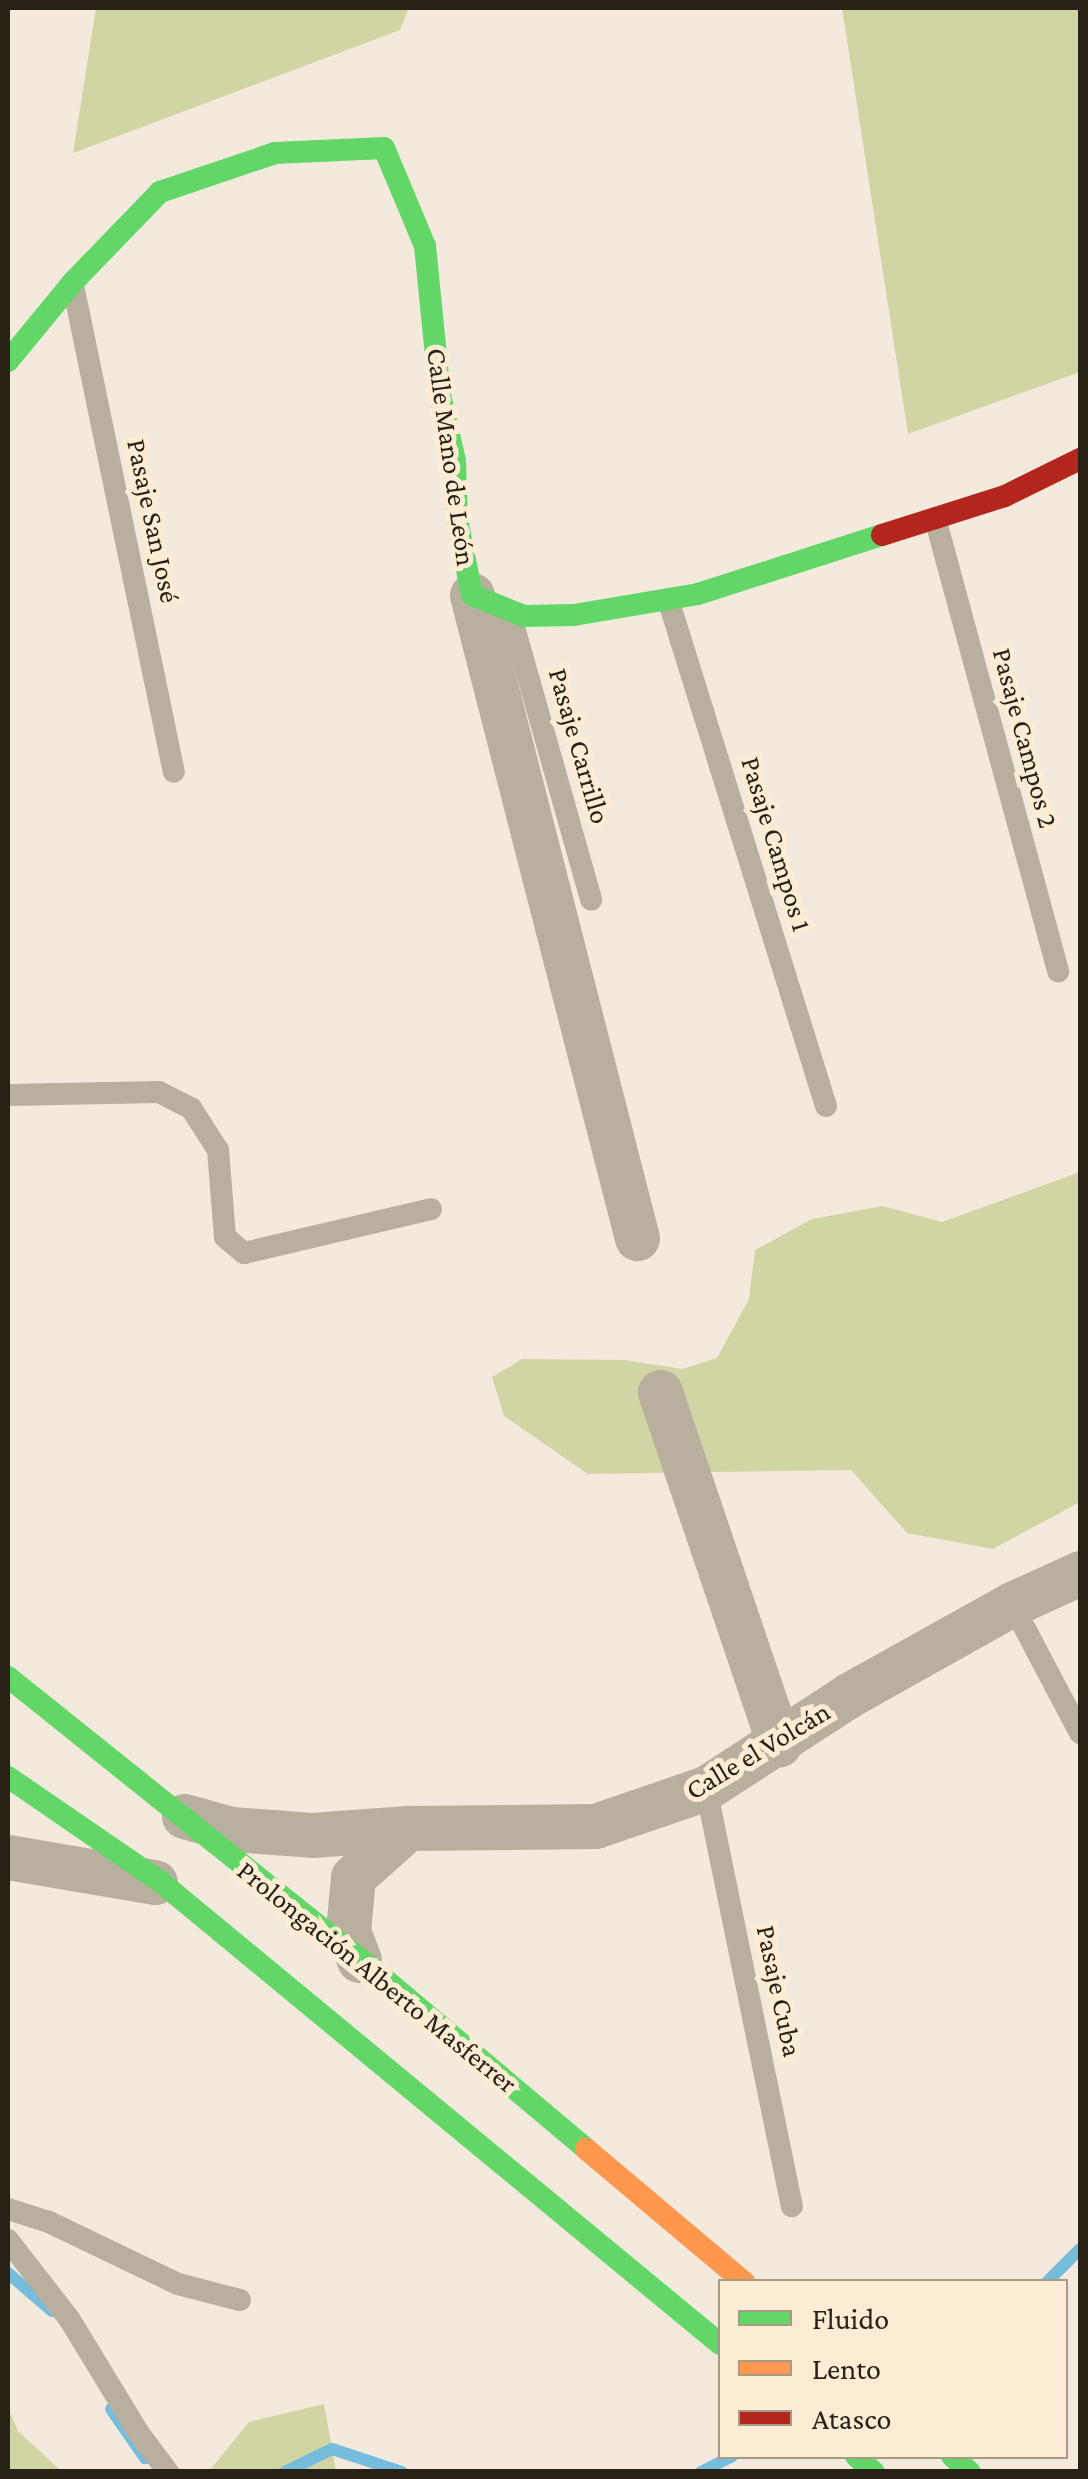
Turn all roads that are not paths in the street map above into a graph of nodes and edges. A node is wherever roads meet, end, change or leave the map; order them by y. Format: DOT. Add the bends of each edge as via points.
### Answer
graph roads {
  1 [pos="72,282"];
  2 [pos="8,361"];
  3 [pos="1077,460"];
  4 [pos="1080,486"];
  5 [pos="935,518"];
  6 [pos="668,599"];
  7 [pos="491,602"];
  8 [pos="174,772"];
  9 [pos="591,900"];
  10 [pos="1058,972"];
  11 [pos="8,1095"];
  12 [pos="826,1106"];
  13 [pos="431,1209"];
  14 [pos="638,1238"];
  15 [pos="660,1392"];
  16 [pos="1080,1574"];
  17 [pos="1012,1604"];
  18 [pos="8,1677"];
  19 [pos="1080,1732"];
  20 [pos="779,1744"];
  21 [pos="8,1777"];
  22 [pos="706,1788"];
  23 [pos="177,1815"];
  24 [pos="408,1828"];
  25 [pos="8,1857"];
  26 [pos="162,1883"];
  27 [pos="359,1960"];
  28 [pos="792,2206"];
  29 [pos="8,2209"];
  30 [pos="8,2240"];
  31 [pos="740,2279"];
  32 [pos="240,2300"];
  33 [pos="718,2342"];
  34 [pos="168,2472"];
  1 -- 2 [label="main road, Calle Mano de León"];
  1 -- 7 [label="main road, Calle Mano de León" via="160,192 275,153 384,148 425,246 457,520"];
  1 -- 8 [label="lane, Pasaje San José"];
  3 -- 4 [label="lane"];
  3 -- 5 [label="main road" via="1006,496"];
  5 -- 6 [label="main road"];
  5 -- 10 [label="lane, Pasaje Campos 2"];
  6 -- 7 [label="main road" via="524,616"];
  6 -- 12 [label="lane, Pasaje Campos 1"];
  7 -- 9 [label="lane, Pasaje Carrillo"];
  7 -- 14 [label="street"];
  11 -- 13 [label="lane" via="159,1092 191,1108 218,1150 225,1237 244,1253"];
  15 -- 20 [label="street"];
  16 -- 17 [label="street, Calle el Volcán"];
  17 -- 19 [label="lane"];
  17 -- 20 [label="street, Calle el Volcán"];
  18 -- 23 [label="main road, Prolongación Alberto Masferrer"];
  20 -- 22 [label="street, Calle el Volcán"];
  21 -- 26 [label="main road"];
  22 -- 24 [label="street, Calle el Volcán" via="596,1826"];
  22 -- 28 [label="lane, Pasaje Cuba"];
  23 -- 24 [label="street, Calle el Volcán" via="274,1834"];
  23 -- 27 [label="main road, Prolongación Alberto Masferrer"];
  24 -- 27 [label="street" via="353,1877 348,1932"];
  25 -- 26 [label="street"];
  26 -- 33 [label="main road"];
  27 -- 31 [label="main road, Prolongación Alberto Masferrer"];
  29 -- 32 [label="lane" via="178,2284"];
  30 -- 34 [label="lane" via="70,2320"];
}
